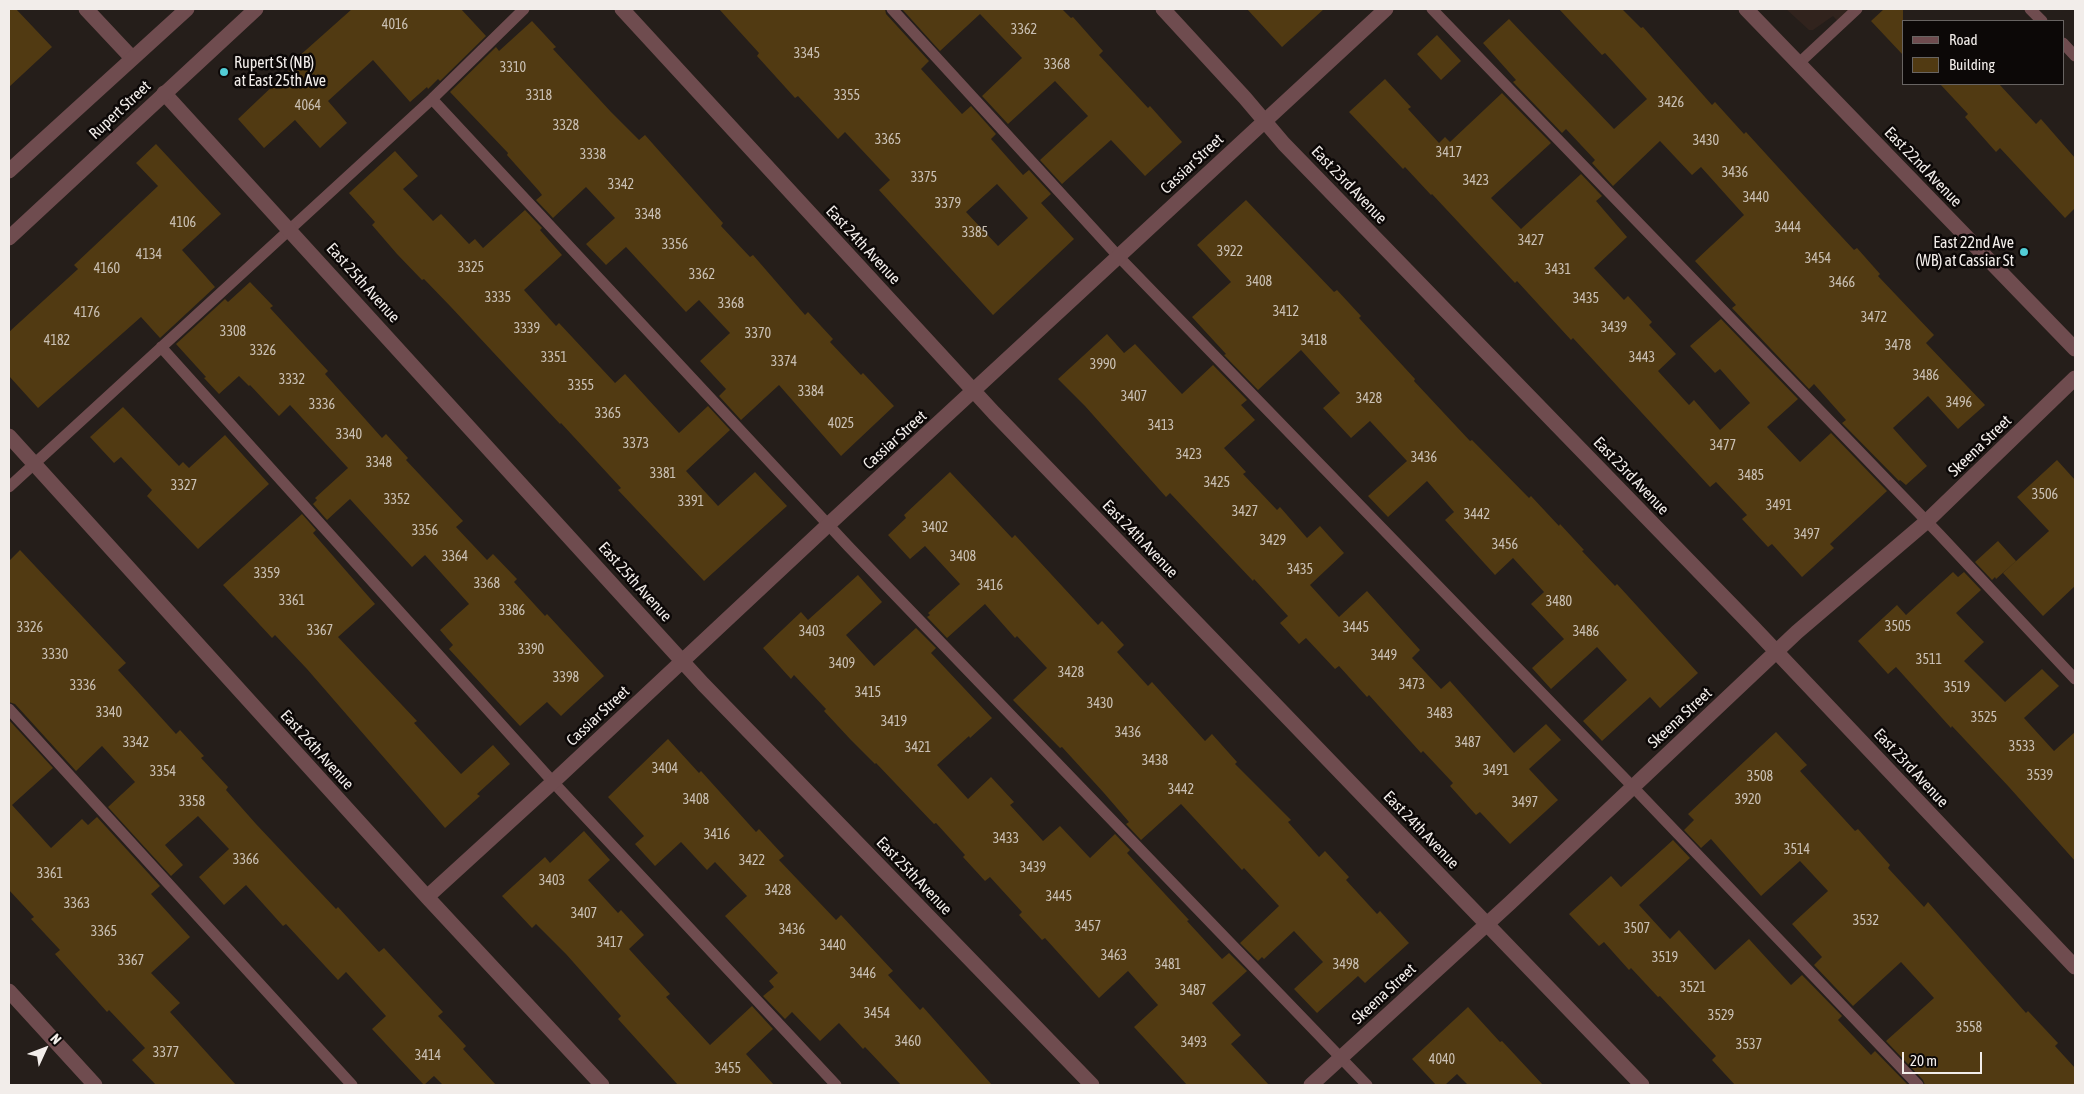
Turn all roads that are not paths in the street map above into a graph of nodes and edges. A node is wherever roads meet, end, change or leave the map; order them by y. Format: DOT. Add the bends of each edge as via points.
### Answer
graph roads {
  1 [pos="86,9"];
  2 [pos="187,9"];
  3 [pos="256,9"];
  4 [pos="524,9"];
  5 [pos="622,9"];
  6 [pos="892,9"];
  7 [pos="1163,9"];
  8 [pos="1386,9"];
  9 [pos="1432,9"];
  10 [pos="1746,9"];
  11 [pos="1857,9"];
  12 [pos="2030,9"];
  13 [pos="2041,20"];
  14 [pos="2064,44"];
  15 [pos="2075,56"];
  16 [pos="132,58"];
  17 [pos="1798,64"];
  18 [pos="164,93"];
  19 [pos="432,99"];
  20 [pos="1264,121"];
  21 [pos="9,171"];
  22 [pos="290,229"];
  23 [pos="9,238"];
  24 [pos="1118,256"];
  25 [pos="160,347"];
  26 [pos="2075,349"];
  27 [pos="2075,378"];
  28 [pos="974,391"];
  29 [pos="9,436"];
  30 [pos="34,463"];
  31 [pos="9,486"];
  32 [pos="1926,522"];
  33 [pos="828,524"];
  34 [pos="1776,652"];
  35 [pos="682,661"];
  36 [pos="2075,679"];
  37 [pos="9,709"];
  38 [pos="553,782"];
  39 [pos="1633,787"];
  40 [pos="427,897"];
  41 [pos="1487,924"];
  42 [pos="2075,967"];
  43 [pos="9,991"];
  44 [pos="1342,1058"];
  45 [pos="95,1085"];
  46 [pos="352,1085"];
  47 [pos="602,1085"];
  48 [pos="836,1085"];
  49 [pos="1092,1085"];
  50 [pos="1311,1085"];
  51 [pos="1367,1085"];
  52 [pos="1642,1085"];
  53 [pos="1918,1085"];
  1 -- 16 [label="street"];
  2 -- 16 [label="street, Rupert Street"];
  3 -- 18 [label="street, Rupert Street"];
  4 -- 19 [label="lane"];
  5 -- 28 [label="street, East 24th Avenue"];
  6 -- 24 [label="lane"];
  7 -- 20 [label="street, East 23rd Avenue"];
  8 -- 20 [label="street, Cassiar Street"];
  9 -- 32 [label="lane"];
  10 -- 17 [label="street, East 22nd Avenue"];
  11 -- 17 [label="lane"];
  12 -- 13 [label="lane"];
  14 -- 15 [label="lane"];
  16 -- 21 [label="street, Rupert Street"];
  17 -- 26 [label="street, East 22nd Avenue"];
  18 -- 22 [label="street, East 25th Avenue"];
  18 -- 23 [label="street, Rupert Street"];
  19 -- 22 [label="lane"];
  19 -- 33 [label="lane"];
  20 -- 24 [label="street, Cassiar Street"];
  20 -- 34 [label="street, East 23rd Avenue"];
  22 -- 25 [label="lane"];
  22 -- 35 [label="street, East 25th Avenue"];
  24 -- 28 [label="street, Cassiar Street"];
  24 -- 39 [label="lane"];
  25 -- 30 [label="lane"];
  25 -- 38 [label="lane"];
  27 -- 32 [label="street, Skeena Street"];
  28 -- 33 [label="street, Cassiar Street"];
  28 -- 41 [label="street, East 24th Avenue"];
  29 -- 30 [label="street, East 26th Avenue"];
  30 -- 31 [label="lane"];
  30 -- 40 [label="street, East 26th Avenue"];
  32 -- 34 [label="street, Skeena Street"];
  32 -- 36 [label="lane"];
  33 -- 35 [label="street, Cassiar Street"];
  33 -- 44 [label="lane"];
  34 -- 39 [label="street, Skeena Street"];
  34 -- 42 [label="street, East 23rd Avenue"];
  35 -- 38 [label="street, Cassiar Street"];
  35 -- 49 [label="street, East 25th Avenue"];
  37 -- 46 [label="lane"];
  38 -- 40 [label="street, Cassiar Street"];
  38 -- 48 [label="lane"];
  39 -- 41 [label="street, Skeena Street"];
  39 -- 53 [label="lane"];
  40 -- 47 [label="street, East 26th Avenue"];
  41 -- 44 [label="street, Skeena Street"];
  41 -- 52 [label="street, East 24th Avenue"];
  43 -- 45 [label="street"];
  44 -- 50 [label="street, Skeena Street"];
  44 -- 51 [label="lane"];
}
